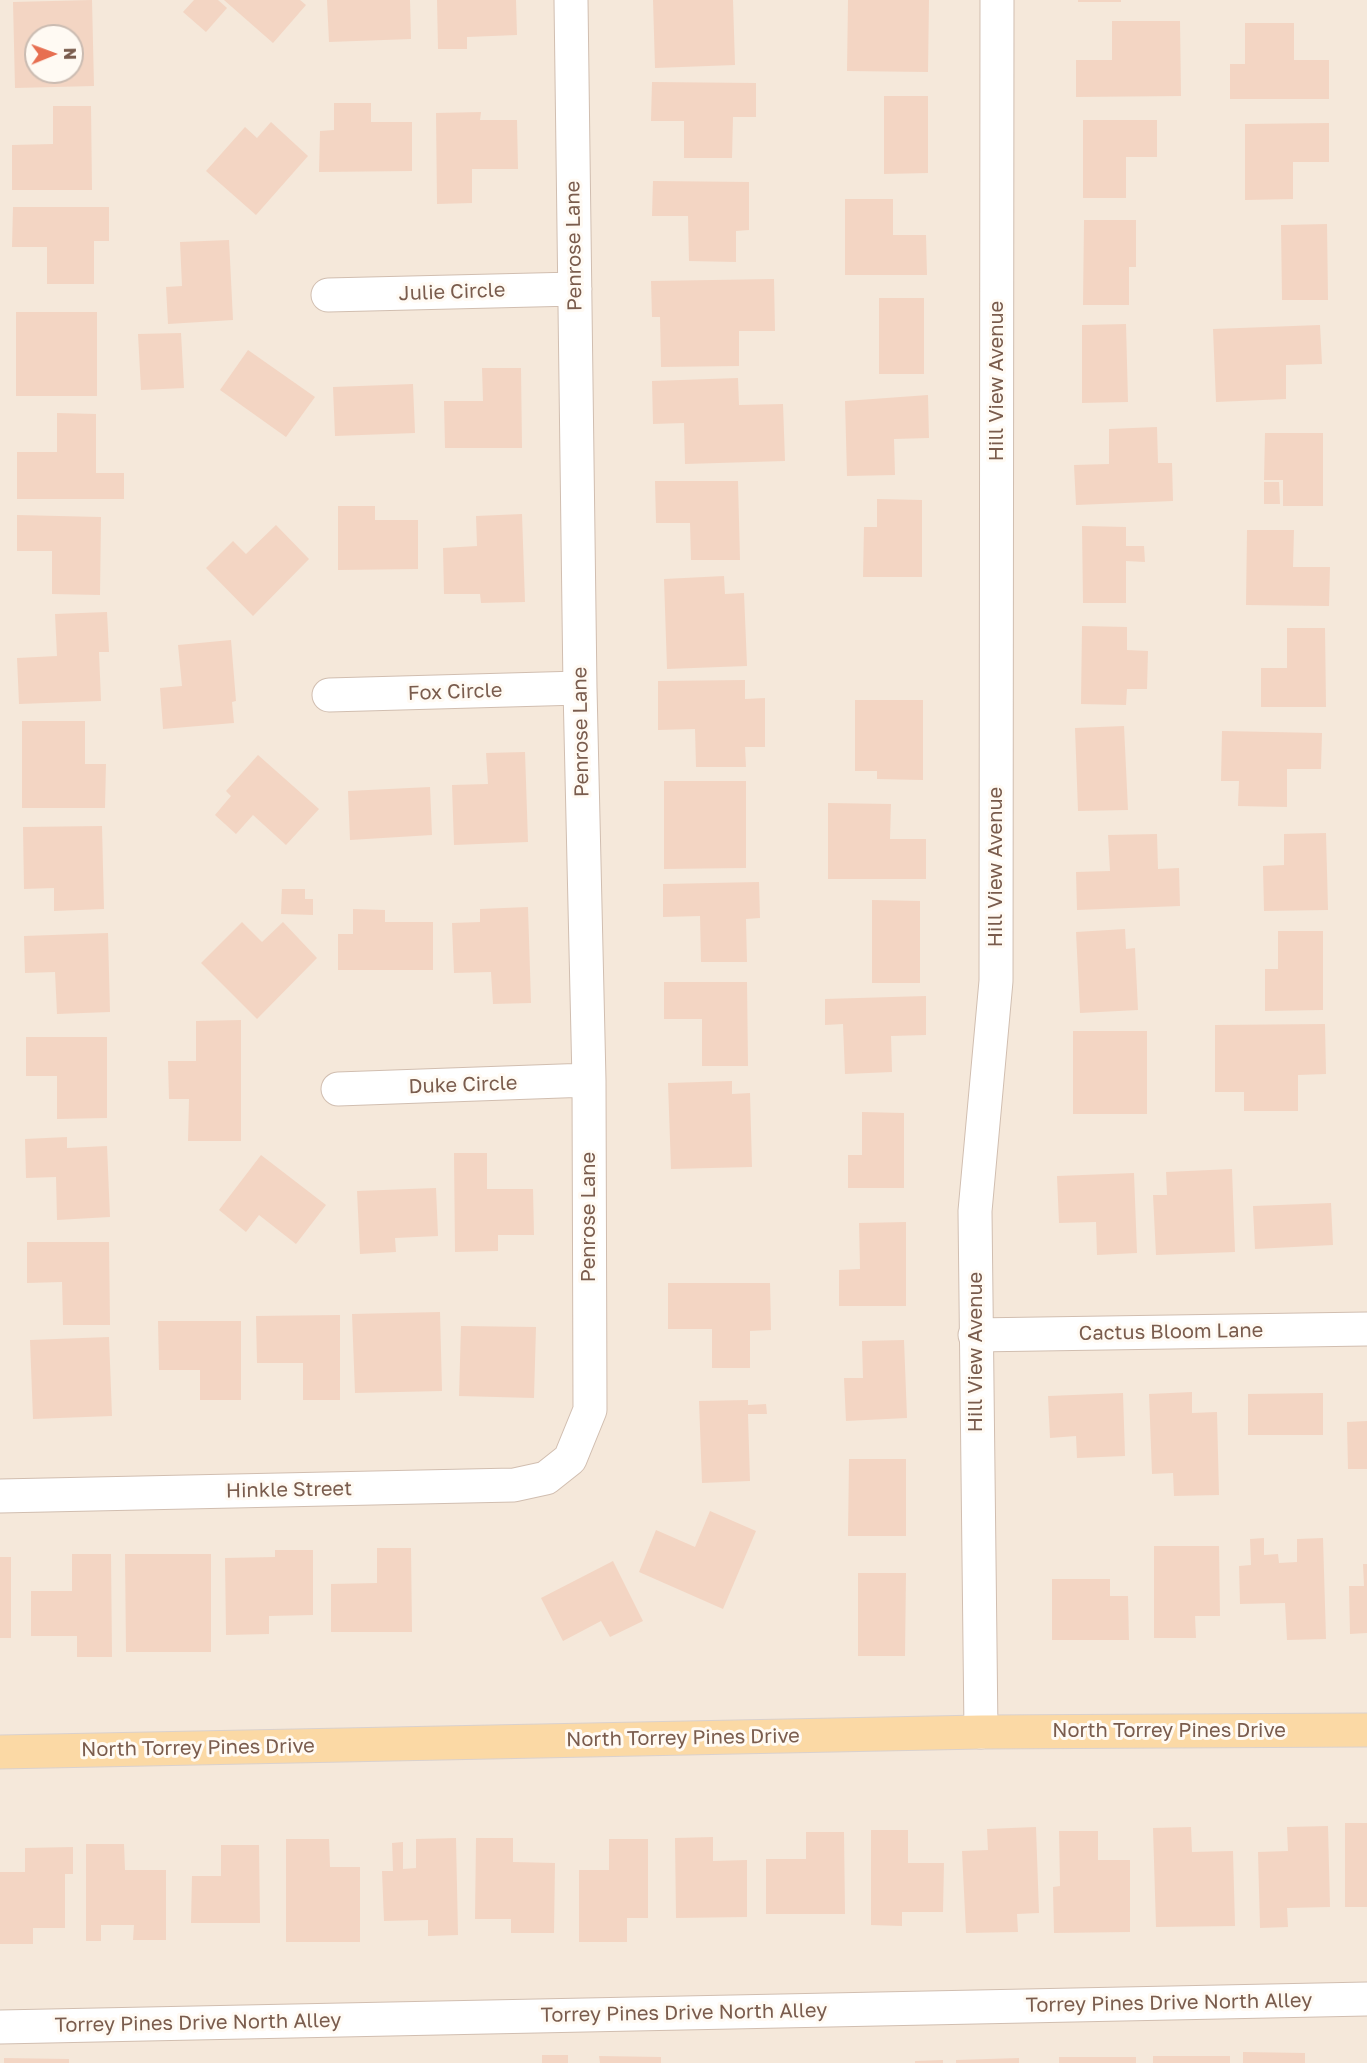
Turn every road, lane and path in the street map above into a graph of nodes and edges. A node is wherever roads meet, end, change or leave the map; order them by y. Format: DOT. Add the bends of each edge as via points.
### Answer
graph roads {
  1 [pos="571,0"];
  2 [pos="997,0"];
  3 [pos="575,289"];
  4 [pos="328,296"];
  5 [pos="580,688"];
  6 [pos="329,695"];
  7 [pos="589,1080"];
  8 [pos="338,1089"];
  9 [pos="1367,1329"];
  10 [pos="975,1335"];
  11 [pos="570,1459"];
  12 [pos="0,1496"];
  13 [pos="1367,1730"];
  14 [pos="981,1732"];
  15 [pos="0,1752"];
  16 [pos="1367,1999"];
  17 [pos="0,2027"];
  1 -- 3 [label="street, Penrose Lane"];
  2 -- 10 [label="street, Hill View Avenue" via="996,981 975,1211"];
  3 -- 4 [label="street, Julie Circle"];
  3 -- 5 [label="street, Penrose Lane"];
  5 -- 6 [label="street, Fox Circle"];
  5 -- 7 [label="street, Penrose Lane"];
  7 -- 8 [label="street, Duke Circle"];
  7 -- 11 [label="street, Penrose Lane" via="590,1410"];
  9 -- 10 [label="street, Cactus Bloom Lane"];
  10 -- 14 [label="street, Hill View Avenue"];
  11 -- 12 [label="street, Hinkle Street" via="546,1478 514,1485"];
  13 -- 14 [label="main road, North Torrey Pines Drive"];
  14 -- 15 [label="main road, North Torrey Pines Drive"];
  16 -- 17 [label="street, Torrey Pines Drive North Alley"];
}
